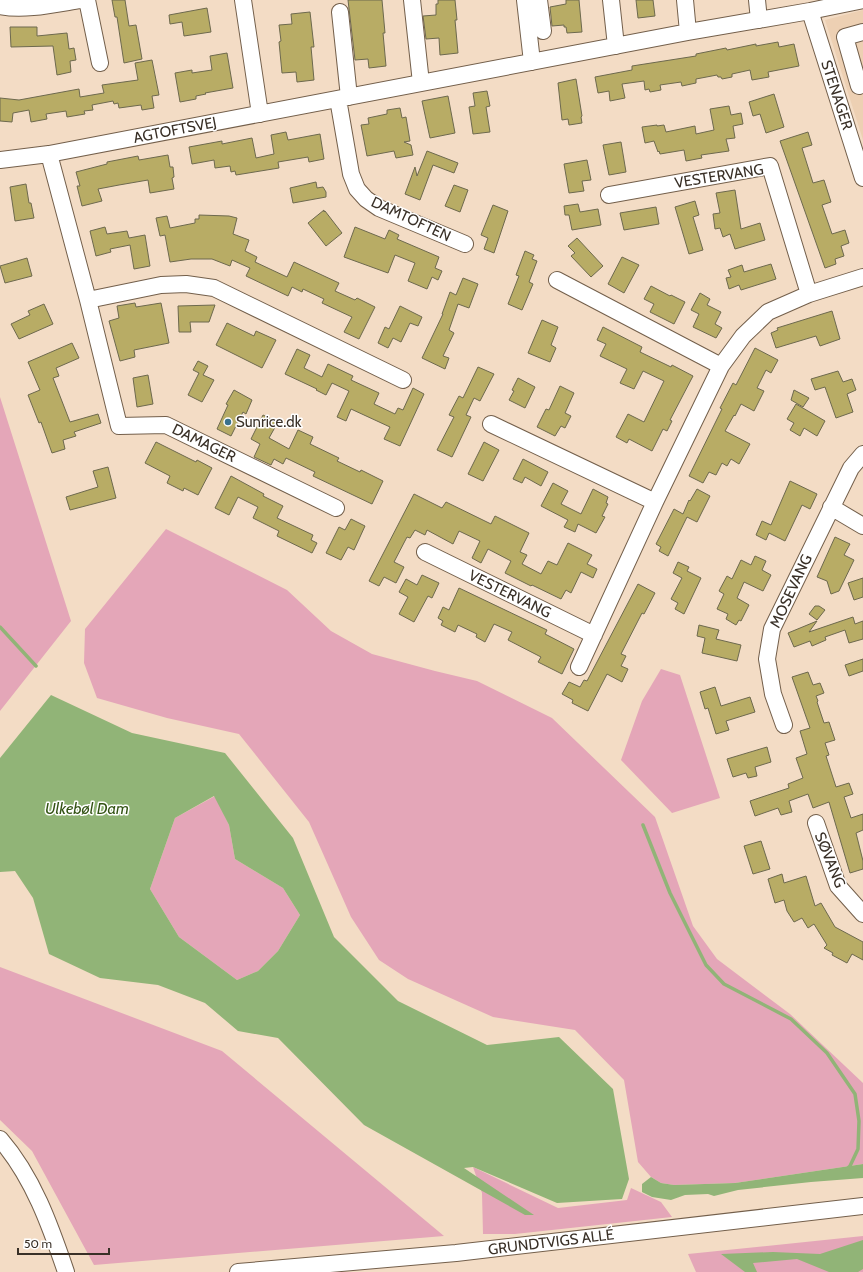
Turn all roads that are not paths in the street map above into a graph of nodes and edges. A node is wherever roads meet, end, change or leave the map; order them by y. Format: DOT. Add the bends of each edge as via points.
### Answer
graph roads {
  1 [pos="80,0"];
  2 [pos="87,0"];
  3 [pos="243,0"];
  4 [pos="412,0"];
  5 [pos="611,0"];
  6 [pos="685,0"];
  7 [pos="757,0"];
  8 [pos="863,0"];
  9 [pos="532,3"];
  10 [pos="828,4"];
  11 [pos="0,6"];
  12 [pos="810,11"];
  13 [pos="340,12"];
  14 [pos="759,20"];
  15 [pos="543,31"];
  16 [pos="688,32"];
  17 [pos="863,32"];
  18 [pos="616,46"];
  19 [pos="532,62"];
  20 [pos="100,63"];
  21 [pos="421,83"];
  22 [pos="859,86"];
  23 [pos="343,98"];
  24 [pos="260,114"];
  25 [pos="49,154"];
  26 [pos="0,160"];
  27 [pos="863,178"];
  28 [pos="609,195"];
  29 [pos="465,244"];
  30 [pos="863,277"];
  31 [pos="557,280"];
  32 [pos="809,294"];
  33 [pos="88,300"];
  34 [pos="721,366"];
  35 [pos="403,380"];
  36 [pos="491,424"];
  37 [pos="863,454"];
  38 [pos="656,502"];
  39 [pos="831,507"];
  40 [pos="336,508"];
  41 [pos="863,526"];
  42 [pos="425,552"];
  43 [pos="594,635"];
  44 [pos="579,667"];
  45 [pos="784,725"];
  46 [pos="816,823"];
  47 [pos="863,914"];
  48 [pos="0,1139"];
  49 [pos="863,1206"];
  50 [pos="66,1272"];
  51 [pos="238,1272"];
  1 -- 11 [label="street" via="41,6"];
  2 -- 20 [label="street"];
  3 -- 24 [label="street"];
  4 -- 21 [label="street"];
  5 -- 18 [label="street"];
  6 -- 16 [label="street"];
  7 -- 14 [label="street"];
  8 -- 10 [label="street, AGTOFTSVEJ"];
  9 -- 15 [label="street"];
  9 -- 19 [label="street"];
  10 -- 12 [label="street, AGTOFTSVEJ"];
  12 -- 14 [label="street, AGTOFTSVEJ"];
  12 -- 27 [label="street, STENAGER"];
  13 -- 23 [label="street"];
  14 -- 16 [label="street, AGTOFTSVEJ"];
  16 -- 18 [label="street, AGTOFTSVEJ"];
  17 -- 22 [label="street" via="845,37"];
  18 -- 19 [label="street, AGTOFTSVEJ"];
  19 -- 21 [label="street, AGTOFTSVEJ"];
  21 -- 23 [label="street, AGTOFTSVEJ"];
  23 -- 24 [label="street, AGTOFTSVEJ"];
  23 -- 29 [label="street, DAMTOFTEN" via="351,174 357,189 379,208"];
  24 -- 25 [label="street, AGTOFTSVEJ"];
  25 -- 26 [label="street, AGTOFTSVEJ"];
  25 -- 33 [label="street, DAMAGER"];
  28 -- 32 [label="street, VESTERVANG" via="770,166"];
  30 -- 32 [label="street"];
  31 -- 34 [label="street"];
  32 -- 34 [label="street" via="768,312 743,336"];
  33 -- 35 [label="street" via="161,285 186,284 214,288"];
  33 -- 40 [label="street, DAMAGER" via="119,426 166,425"];
  34 -- 38 [label="street"];
  36 -- 38 [label="street"];
  37 -- 39 [label="street, MOSEVANG" via="851,468"];
  38 -- 43 [label="street"];
  39 -- 41 [label="street"];
  39 -- 45 [label="street, MOSEVANG" via="772,629 767,658 773,694"];
  42 -- 43 [label="street, VESTERVANG"];
  43 -- 44 [label="street"];
  46 -- 47 [label="street, SØVANG" via="838,886"];
  48 -- 50 [label="street" via="13,1154 35,1193"];
  49 -- 51 [label="street, GRUNDTVIGS ALLÉ" via="456,1253"];
}
